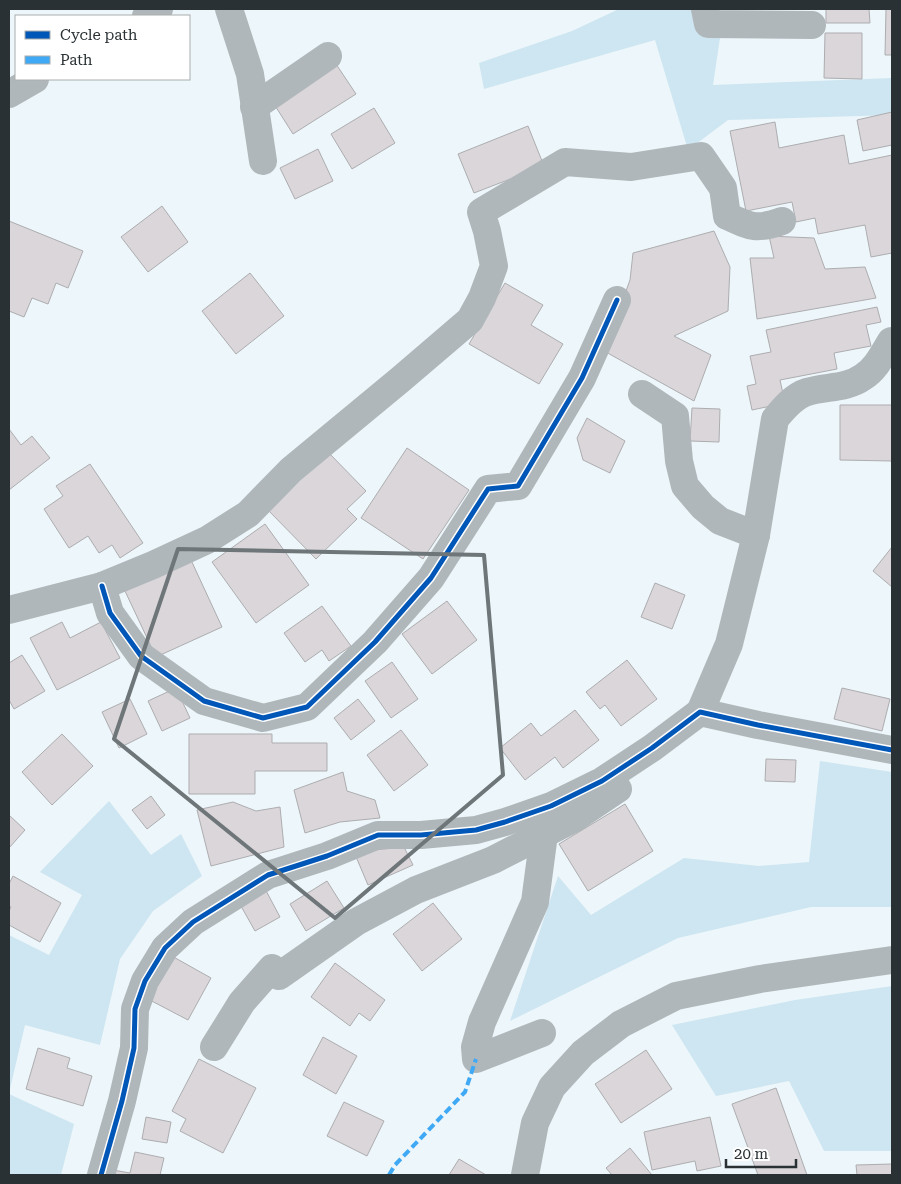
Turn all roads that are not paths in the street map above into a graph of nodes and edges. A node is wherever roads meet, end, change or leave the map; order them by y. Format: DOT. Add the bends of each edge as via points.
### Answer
graph roads {
  1 [pos="159,9"];
  2 [pos="229,9"];
  3 [pos="705,9"];
  4 [pos="148,15"];
  5 [pos="812,25"];
  6 [pos="328,56"];
  7 [pos="33,80"];
  8 [pos="9,94"];
  9 [pos="254,106"];
  10 [pos="262,161"];
  11 [pos="782,221"];
  12 [pos="617,300"];
  13 [pos="891,341"];
  14 [pos="642,394"];
  15 [pos="756,535"];
  16 [pos="102,586"];
  17 [pos="9,610"];
  18 [pos="690,719"];
  19 [pos="892,750"];
  20 [pos="544,834"];
  21 [pos="892,960"];
  22 [pos="542,1033"];
  23 [pos="214,1047"];
  24 [pos="101,1175"];
  25 [pos="525,1175"];
  1 -- 4 [label="street"];
  2 -- 9 [label="street" via="250,74"];
  3 -- 5 [label="street" via="708,24"];
  6 -- 9 [label="street"];
  7 -- 8 [label="street"];
  9 -- 10 [label="street"];
  11 -- 16 [label="street" via="764,227 745,224 727,216 723,188 701,156 632,167 565,162 481,212 494,266 470,320 291,470 248,514 207,540"];
  12 -- 16 [label="street" via="582,378 518,486 488,489 431,578 374,642 306,707 264,718 204,701 141,656 110,613"];
  13 -- 15 [label="street" via="878,363 864,377 845,386 806,392 786,406 775,419"];
  14 -- 15 [label="street" via="676,416 679,461 685,486 720,521"];
  15 -- 18 [label="street" via="729,644"];
  16 -- 17 [label="street"];
  18 -- 19 [label="street" via="758,725"];
  18 -- 20 [label="street" via="638,775 575,818"];
  18 -- 24 [label="street" via="602,781 551,806 476,830 378,835 328,856 268,875 193,922 165,948 145,981 135,1009 134,1048 122,1101"];
  20 -- 22 [label="street" via="535,902 482,1022 475,1047 476,1059"];
  20 -- 23 [label="street" via="493,860 416,890 356,922 279,976 272,968 242,1002"];
  21 -- 25 [label="street" via="760,979 676,996 621,1024 583,1053 552,1088 535,1123"];
}
